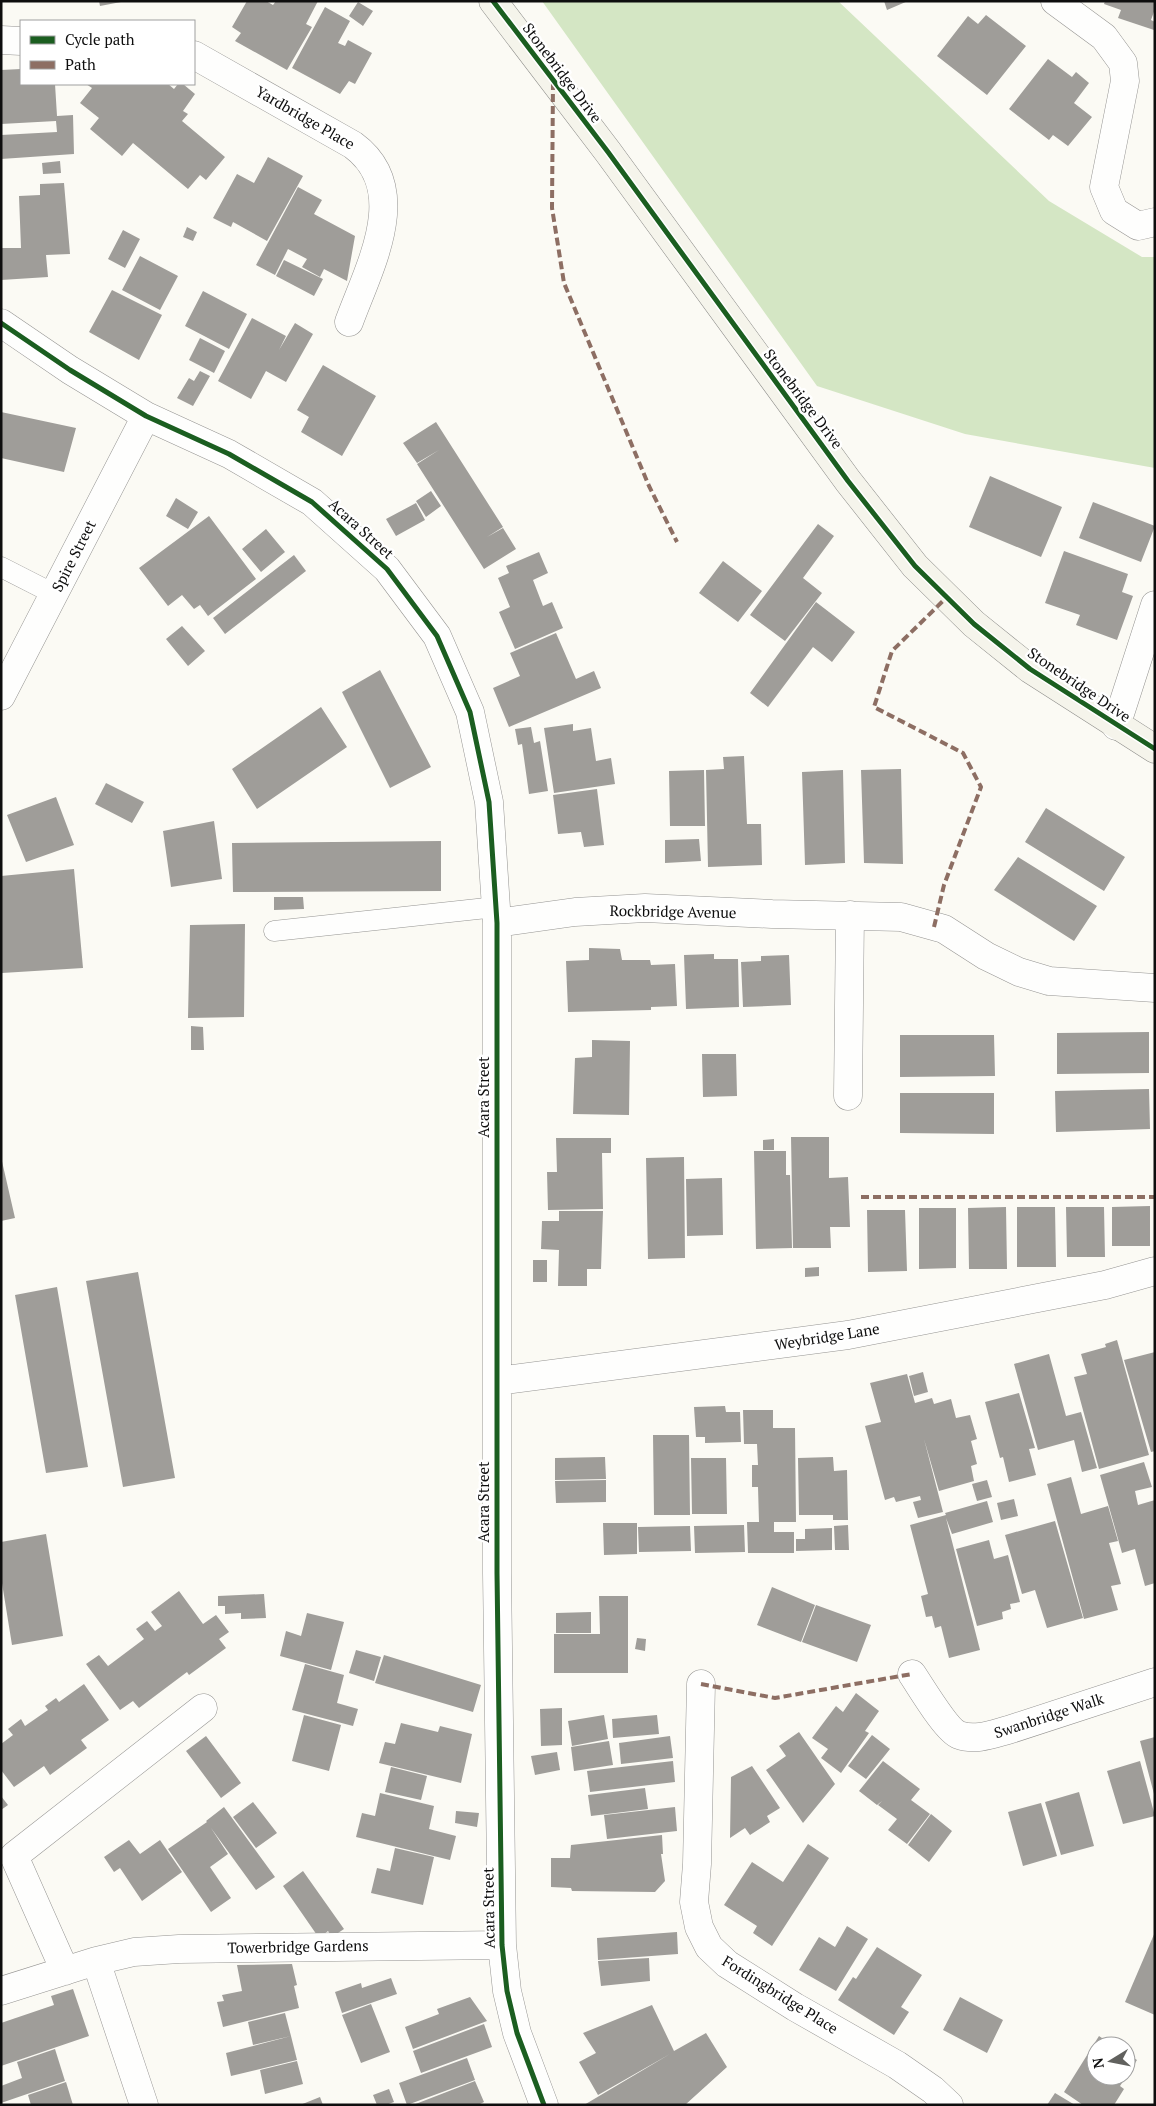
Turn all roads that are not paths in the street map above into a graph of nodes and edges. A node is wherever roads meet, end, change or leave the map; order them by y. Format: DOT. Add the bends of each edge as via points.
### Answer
graph roads {
  1 [pos="493,1"];
  2 [pos="1055,1"];
  3 [pos="1,40"];
  4 [pos="20,41"];
  5 [pos="195,56"];
  6 [pos="1155,222"];
  7 [pos="349,322"];
  8 [pos="1,323"];
  9 [pos="146,416"];
  10 [pos="1,567"];
  11 [pos="54,594"];
  12 [pos="1155,604"];
  13 [pos="1,696"];
  14 [pos="1116,726"];
  15 [pos="1155,749"];
  16 [pos="497,915"];
  17 [pos="850,915"];
  18 [pos="274,931"];
  19 [pos="1155,988"];
  20 [pos="848,1096"];
  21 [pos="1155,1271"];
  22 [pos="497,1382"];
  23 [pos="912,1674"];
  24 [pos="1155,1682"];
  25 [pos="702,1684"];
  26 [pos="203,1708"];
  27 [pos="502,1945"];
  28 [pos="96,1961"];
  29 [pos="65,1971"];
  30 [pos="1,1991"];
  31 [pos="144,2105"];
  32 [pos="544,2105"];
  33 [pos="949,2105"];
  1 -- 14 [label="street, Stonebridge Drive" via="608,152 848,481 916,566 974,624 1030,669"];
  2 -- 6 [label="street" via="1104,37 1124,63 1125,81 1104,187 1114,211 1138,226"];
  3 -- 4 [label="street"];
  5 -- 7 [label="street, Yardbridge Place" via="353,145 365,154 375,171 383,190 384,216"];
  8 -- 9 [label="street, Acara Street"];
  9 -- 11 [label="street, Spire Street"];
  9 -- 16 [label="street, Acara Street" via="228,454 312,502 387,569 437,636 470,712 490,802"];
  10 -- 11 [label="lane"];
  11 -- 13 [label="street, Spire Street"];
  12 -- 14 [label="street"];
  14 -- 15 [label="street, Stonebridge Drive"];
  16 -- 17 [label="street, Rockbridge Avenue" via="645,908"];
  16 -- 18 [label="lane"];
  16 -- 22 [label="street, Acara Street"];
  17 -- 19 [label="street, Rockbridge Avenue" via="901,917 944,929 986,956 1049,981"];
  17 -- 20 [label="street"];
  21 -- 22 [label="street, Weybridge Lane" via="1105,1285 848,1335"];
  22 -- 27 [label="street, Acara Street"];
  23 -- 24 [label="street, Swanbridge Walk" via="947,1725 958,1735 970,1738 985,1737"];
  25 -- 33 [label="street, Fordingbridge Place" via="694,1902 699,1927 709,1947 727,1964 794,2007 897,2065"];
  26 -- 29 [label="street" via="14,1856"];
  27 -- 28 [label="street, Towerbridge Gardens" via="179,1949 134,1952"];
  27 -- 32 [label="street, Acara Street" via="507,1990 517,2033"];
  28 -- 29 [label="street, Towerbridge Gardens"];
  28 -- 31 [label="street"];
  29 -- 30 [label="street, Towerbridge Gardens"];
}
